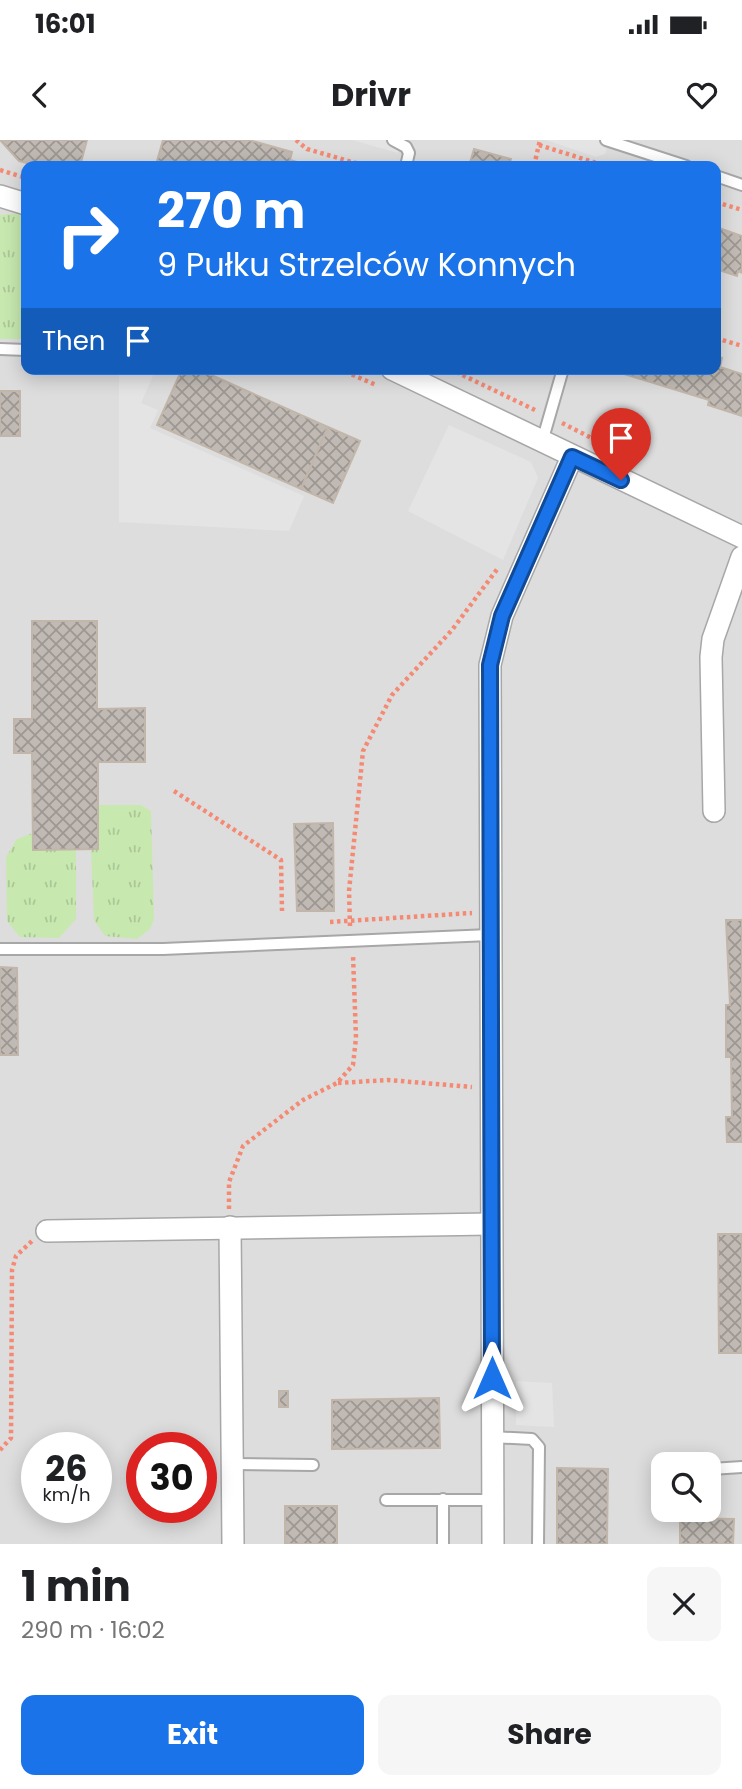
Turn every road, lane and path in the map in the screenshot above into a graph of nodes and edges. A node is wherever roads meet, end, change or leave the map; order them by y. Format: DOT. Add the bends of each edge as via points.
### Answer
graph roads {
  1 [pos="296,140"];
  2 [pos="393,140"];
  3 [pos="606,140"];
  4 [pos="540,143"];
  5 [pos="349,161"];
  6 [pos="408,161"];
  7 [pos="535,161"];
  8 [pos="592,161"];
  9 [pos="671,161"];
  10 [pos="0,170"];
  11 [pos="21,176"];
  12 [pos="721,178"];
  13 [pos="742,185"];
  14 [pos="0,196"];
  15 [pos="21,202"];
  16 [pos="721,204"];
  17 [pos="742,210"];
  18 [pos="721,340"];
  19 [pos="742,346"];
  20 [pos="0,349"];
  21 [pos="21,350"];
  22 [pos="404,375"];
  23 [pos="561,375"];
  24 [pos="542,442"];
  25 [pos="572,457"];
  26 [pos="742,537"];
  27 [pos="742,557"];
  28 [pos="508,560"];
  29 [pos="174,791"];
  30 [pos="714,811"];
  31 [pos="282,911"];
  32 [pos="476,913"];
  33 [pos="350,921"];
  34 [pos="330,922"];
  35 [pos="489,936"];
  36 [pos="163,937"];
  37 [pos="350,941"];
  38 [pos="0,949"];
  39 [pos="163,949"];
  40 [pos="337,1083"];
  41 [pos="490,1088"];
  42 [pos="491,1224"];
  43 [pos="230,1227"];
  44 [pos="47,1231"];
  45 [pos="492,1437"];
  46 [pos="0,1450"];
  47 [pos="232,1464"];
  48 [pos="313,1465"];
  49 [pos="742,1467"];
  50 [pos="721,1468"];
  51 [pos="443,1499"];
  52 [pos="386,1500"];
  53 [pos="493,1500"];
  54 [pos="233,1544"];
  55 [pos="443,1544"];
  56 [pos="493,1544"];
  57 [pos="538,1544"];
  1 -- 5 [label="path" via="307,149"];
  2 -- 6 [label="lane" via="410,153"];
  3 -- 9 [label="lane"];
  4 -- 7 [label="path"];
  4 -- 8 [label="path"];
  10 -- 11 [label="path"];
  12 -- 13 [label="lane"];
  14 -- 15 [label="street"];
  16 -- 17 [label="path"];
  18 -- 19 [label="path"];
  20 -- 21 [label="lane"];
  22 -- 24 [label="street"];
  23 -- 24 [label="lane"];
  24 -- 25 [label="street"];
  25 -- 26 [label="street"];
  25 -- 35 [label="street" via="502,616 490,665"];
  27 -- 30 [label="street" via="711,657"];
  28 -- 33 [label="path" via="393,695 363,751"];
  29 -- 31 [label="path" via="281,860"];
  32 -- 33 [label="path"];
  33 -- 34 [label="path"];
  33 -- 37 [label="path"];
  35 -- 37 [label="lane"];
  35 -- 41 [label="street"];
  36 -- 39 [label="lane"];
  37 -- 39 [label="lane"];
  37 -- 40 [label="path" via="355,963 356,1038 353,1065"];
  38 -- 39 [label="lane" via="83,942"];
  40 -- 41 [label="path" via="388,1080"];
  40 -- 43 [label="path" via="303,1100 243,1146 229,1182"];
  41 -- 42 [label="street"];
  42 -- 43 [label="street"];
  42 -- 45 [label="street"];
  43 -- 44 [label="street"];
  43 -- 47 [label="street"];
  44 -- 46 [label="path" via="16,1256 12,1270 11,1438"];
  45 -- 53 [label="street"];
  45 -- 57 [label="lane" via="532,1439 539,1447"];
  47 -- 48 [label="lane"];
  47 -- 54 [label="street"];
  49 -- 50 [label="lane"];
  51 -- 52 [label="lane"];
  51 -- 53 [label="lane"];
  51 -- 55 [label="lane"];
  53 -- 56 [label="street"];
}
